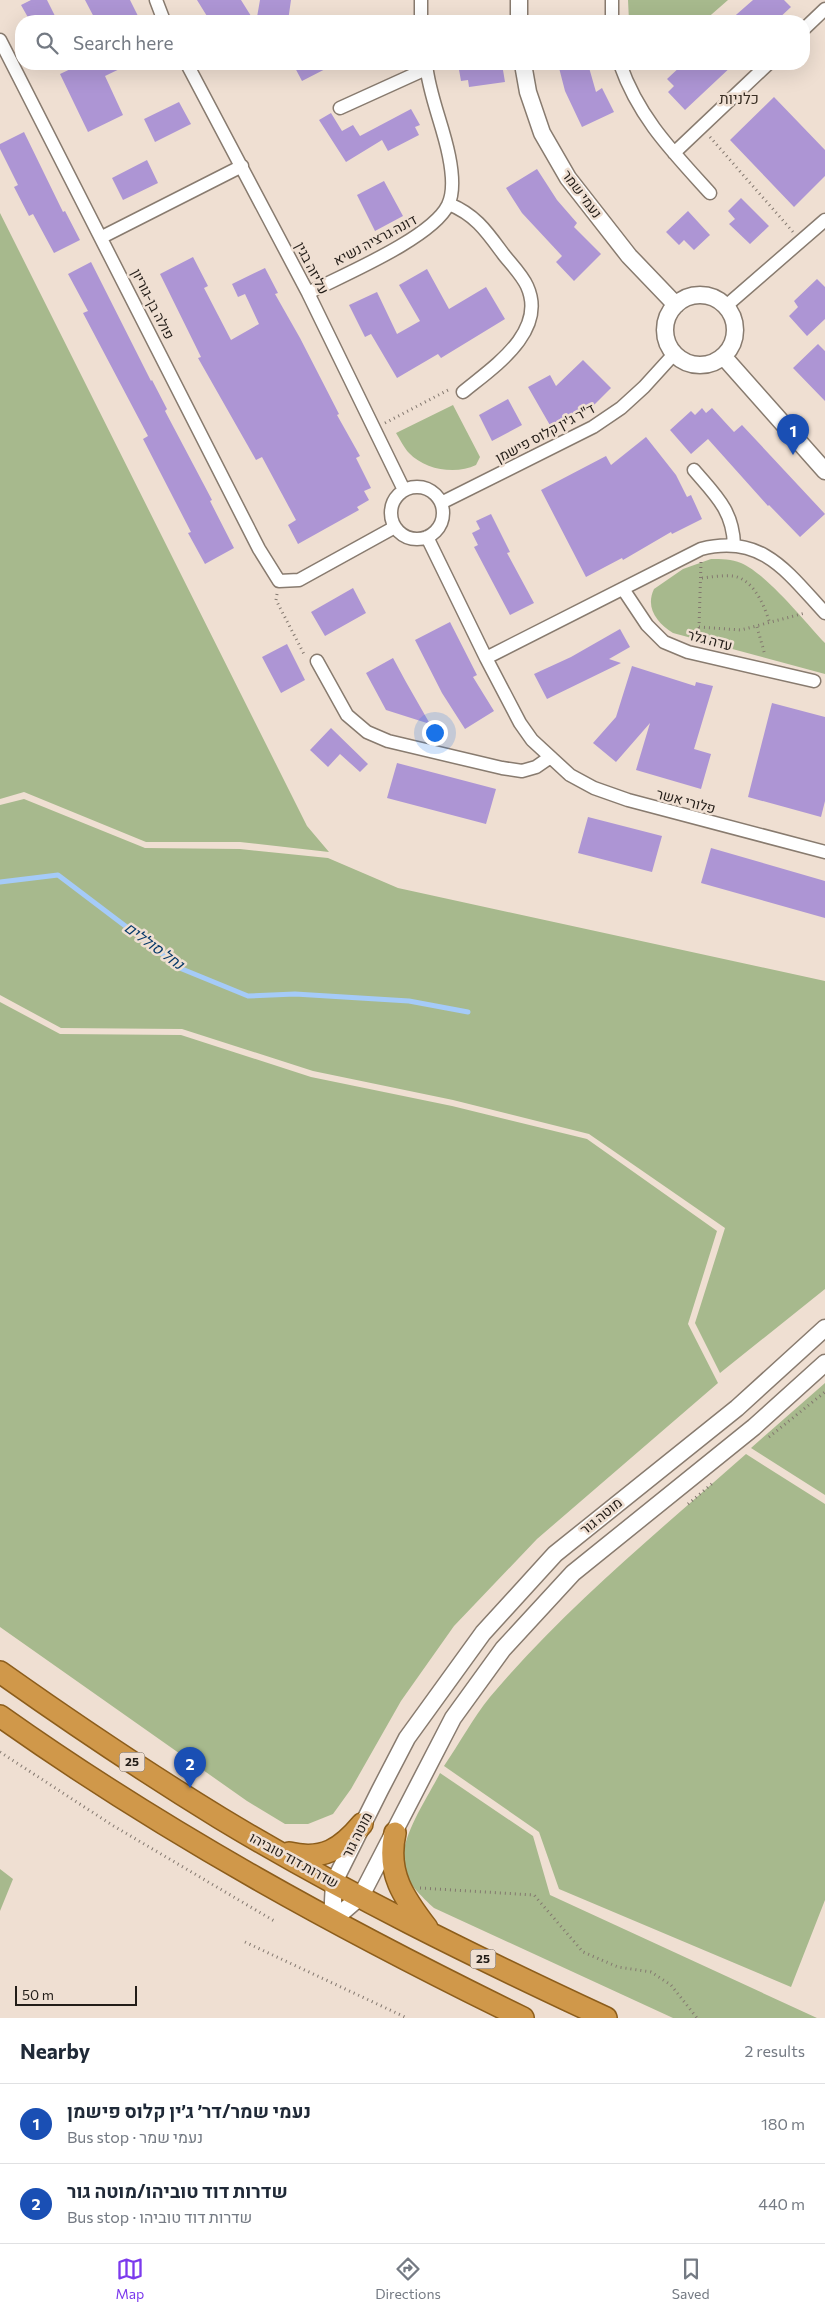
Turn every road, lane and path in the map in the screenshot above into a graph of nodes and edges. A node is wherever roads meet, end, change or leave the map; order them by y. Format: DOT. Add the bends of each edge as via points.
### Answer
graph roads {
  1 [pos="156,0"];
  2 [pos="421,0"];
  3 [pos="519,0"];
  4 [pos="612,0"];
  5 [pos="825,9"];
  6 [pos="162,15"];
  7 [pos="421,15"];
  8 [pos="519,15"];
  9 [pos="612,15"];
  10 [pos="810,23"];
  11 [pos="0,40"];
  12 [pos="15,69"];
  13 [pos="16,70"];
  14 [pos="189,70"];
  15 [pos="418,70"];
  16 [pos="427,70"];
  17 [pos="523,70"];
  18 [pos="622,70"];
  19 [pos="762,70"];
  20 [pos="340,108"];
  21 [pos="701,127"];
  22 [pos="674,153"];
  23 [pos="242,166"];
  24 [pos="710,193"];
  25 [pos="449,204"];
  26 [pos="825,220"];
  27 [pos="102,237"];
  28 [pos="801,241"];
  29 [pos="308,293"];
  30 [pos="676,305"];
  31 [pos="726,306"];
  32 [pos="674,354"];
  33 [pos="723,356"];
  34 [pos="463,392"];
  35 [pos="374,428"];
  36 [pos="694,470"];
  37 [pos="825,471"];
  38 [pos="404,490"];
  39 [pos="441,503"];
  40 [pos="395,527"];
  41 [pos="427,536"];
  42 [pos="734,545"];
  43 [pos="701,549"];
  44 [pos="702,578"];
  45 [pos="279,581"];
  46 [pos="623,589"];
  47 [pos="823,610"];
  48 [pos="770,624"];
  49 [pos="757,627"];
  50 [pos="486,658"];
  51 [pos="317,661"];
  52 [pos="768,670"];
  53 [pos="814,681"];
  54 [pos="549,758"];
  55 [pos="825,852"];
  56 [pos="825,1328"];
  57 [pos="825,1363"];
  58 [pos="0,1672"];
  59 [pos="0,1716"];
  60 [pos="0,1752"];
  61 [pos="362,1824"];
  62 [pos="395,1833"];
  63 [pos="268,1845"];
  64 [pos="334,1882"];
  65 [pos="400,1887"];
  66 [pos="361,1896"];
  67 [pos="332,1921"];
  68 [pos="276,1922"];
  69 [pos="432,1934"];
  70 [pos="245,1942"];
  71 [pos="407,2018"];
  72 [pos="523,2018"];
  73 [pos="606,2018"];
  74 [pos="697,2018"];
  1 -- 6 [label="street"];
  2 -- 7 [label="street"];
  3 -- 8 [label="street"];
  4 -- 9 [label="street"];
  5 -- 10 [label="street"];
  11 -- 12 [label="street, פולה בן-גוריון"];
  13 -- 27 [label="street, פולה בן-גוריון"];
  14 -- 23 [label="street, עליזה בגין"];
  15 -- 20 [label="street, דונה גרציה נשיא"];
  16 -- 25 [label="street, דונה גרציה נשיא" via="453,178"];
  17 -- 30 [label="street, נעמי שמר" via="542,133 568,178 629,256"];
  18 -- 22 [label="street" via="646,120"];
  19 -- 21 [label="street"];
  21 -- 22 [label="street"];
  21 -- 28 [label="path"];
  22 -- 24 [label="street"];
  23 -- 27 [label="street"];
  23 -- 29 [label="street, עליזה בגין"];
  25 -- 29 [label="street, דונה גרציה נשיא" via="437,221 420,235"];
  25 -- 34 [label="street" via="466,211 483,226 527,286 532,305 526,328 511,352"];
  26 -- 28 [label="street"];
  27 -- 45 [label="street, פולה בן-גוריון" via="259,548"];
  28 -- 31 [label="street"];
  29 -- 35 [label="street, עליזה בגין"];
  30 -- 31 [label="street" via="690,297 706,295"];
  30 -- 32 [label="street" via="666,324 667,340"];
  31 -- 33 [label="street" via="734,321 734,337"];
  32 -- 33 [label="street" via="693,364 704,365"];
  32 -- 39 [label="street, ד\"ר ג'ין קלוס פישמן" via="644,387 593,427"];
  33 -- 37 [label="street"];
  34 -- 35 [label="path" via="452,388"];
  35 -- 38 [label="street, עליזה בגין"];
  36 -- 42 [label="street" via="726,508"];
  38 -- 39 [label="street" via="421,487 436,495"];
  38 -- 40 [label="street" via="393,502 391,510"];
  39 -- 41 [label="street" via="442,522"];
  40 -- 41 [label="street" via="406,537"];
  40 -- 45 [label="street" via="299,580"];
  41 -- 50 [label="street, פלורי אשר"];
  42 -- 43 [label="street" via="719,544"];
  42 -- 47 [label="street" via="753,548 768,556 784,568"];
  43 -- 44 [label="path"];
  43 -- 46 [label="street"];
  44 -- 48 [label="path" via="741,578 764,605"];
  44 -- 49 [label="path" via="698,626 724,630"];
  45 -- 51 [label="path" via="276,600 306,656"];
  46 -- 50 [label="street"];
  46 -- 52 [label="street, עדה גלר" via="647,625 664,642 688,652"];
  47 -- 48 [label="path"];
  48 -- 49 [label="path"];
  49 -- 52 [label="path"];
  50 -- 54 [label="street, פלורי אשר" via="520,723"];
  51 -- 54 [label="street" via="347,715 374,735 522,771"];
  52 -- 53 [label="street, עדה גלר"];
  54 -- 55 [label="street, פלורי אשר" via="578,780 628,800"];
  56 -- 61 [label="street, מוטה גור" via="737,1408 555,1554 520,1591 482,1633 407,1738"];
  57 -- 62 [label="street, מוטה גור" via="754,1428 573,1573 533,1616 503,1649 453,1718 431,1756"];
  58 -- 63 [label="highway, שדרות דוד טוביהו / 25" via="104,1745"];
  59 -- 67 [label="highway" via="85,1775 201,1848"];
  60 -- 68 [label="path" via="112,1825"];
  61 -- 63 [label="highway" via="337,1849 318,1855 299,1855"];
  61 -- 64 [label="street, מוטה גור"];
  62 -- 65 [label="highway" via="392,1860"];
  62 -- 66 [label="street, מוטה גור"];
  63 -- 64 [label="highway, שדרות דוד טוביהו / 25"];
  64 -- 66 [label="highway, שדרות דוד טוביהו / 25"];
  64 -- 67 [label="street, מוטה גור"];
  65 -- 69 [label="highway"];
  65 -- 74 [label="path" via="534,1895 583,1952 618,1967 650,1972 671,1985"];
  66 -- 67 [label="street, מוטה גור"];
  66 -- 69 [label="highway, שדרות דוד טוביהו / 25"];
  67 -- 72 [label="highway"];
  69 -- 73 [label="highway, שדרות דוד טוביהו / 25"];
  70 -- 71 [label="path"];
}
